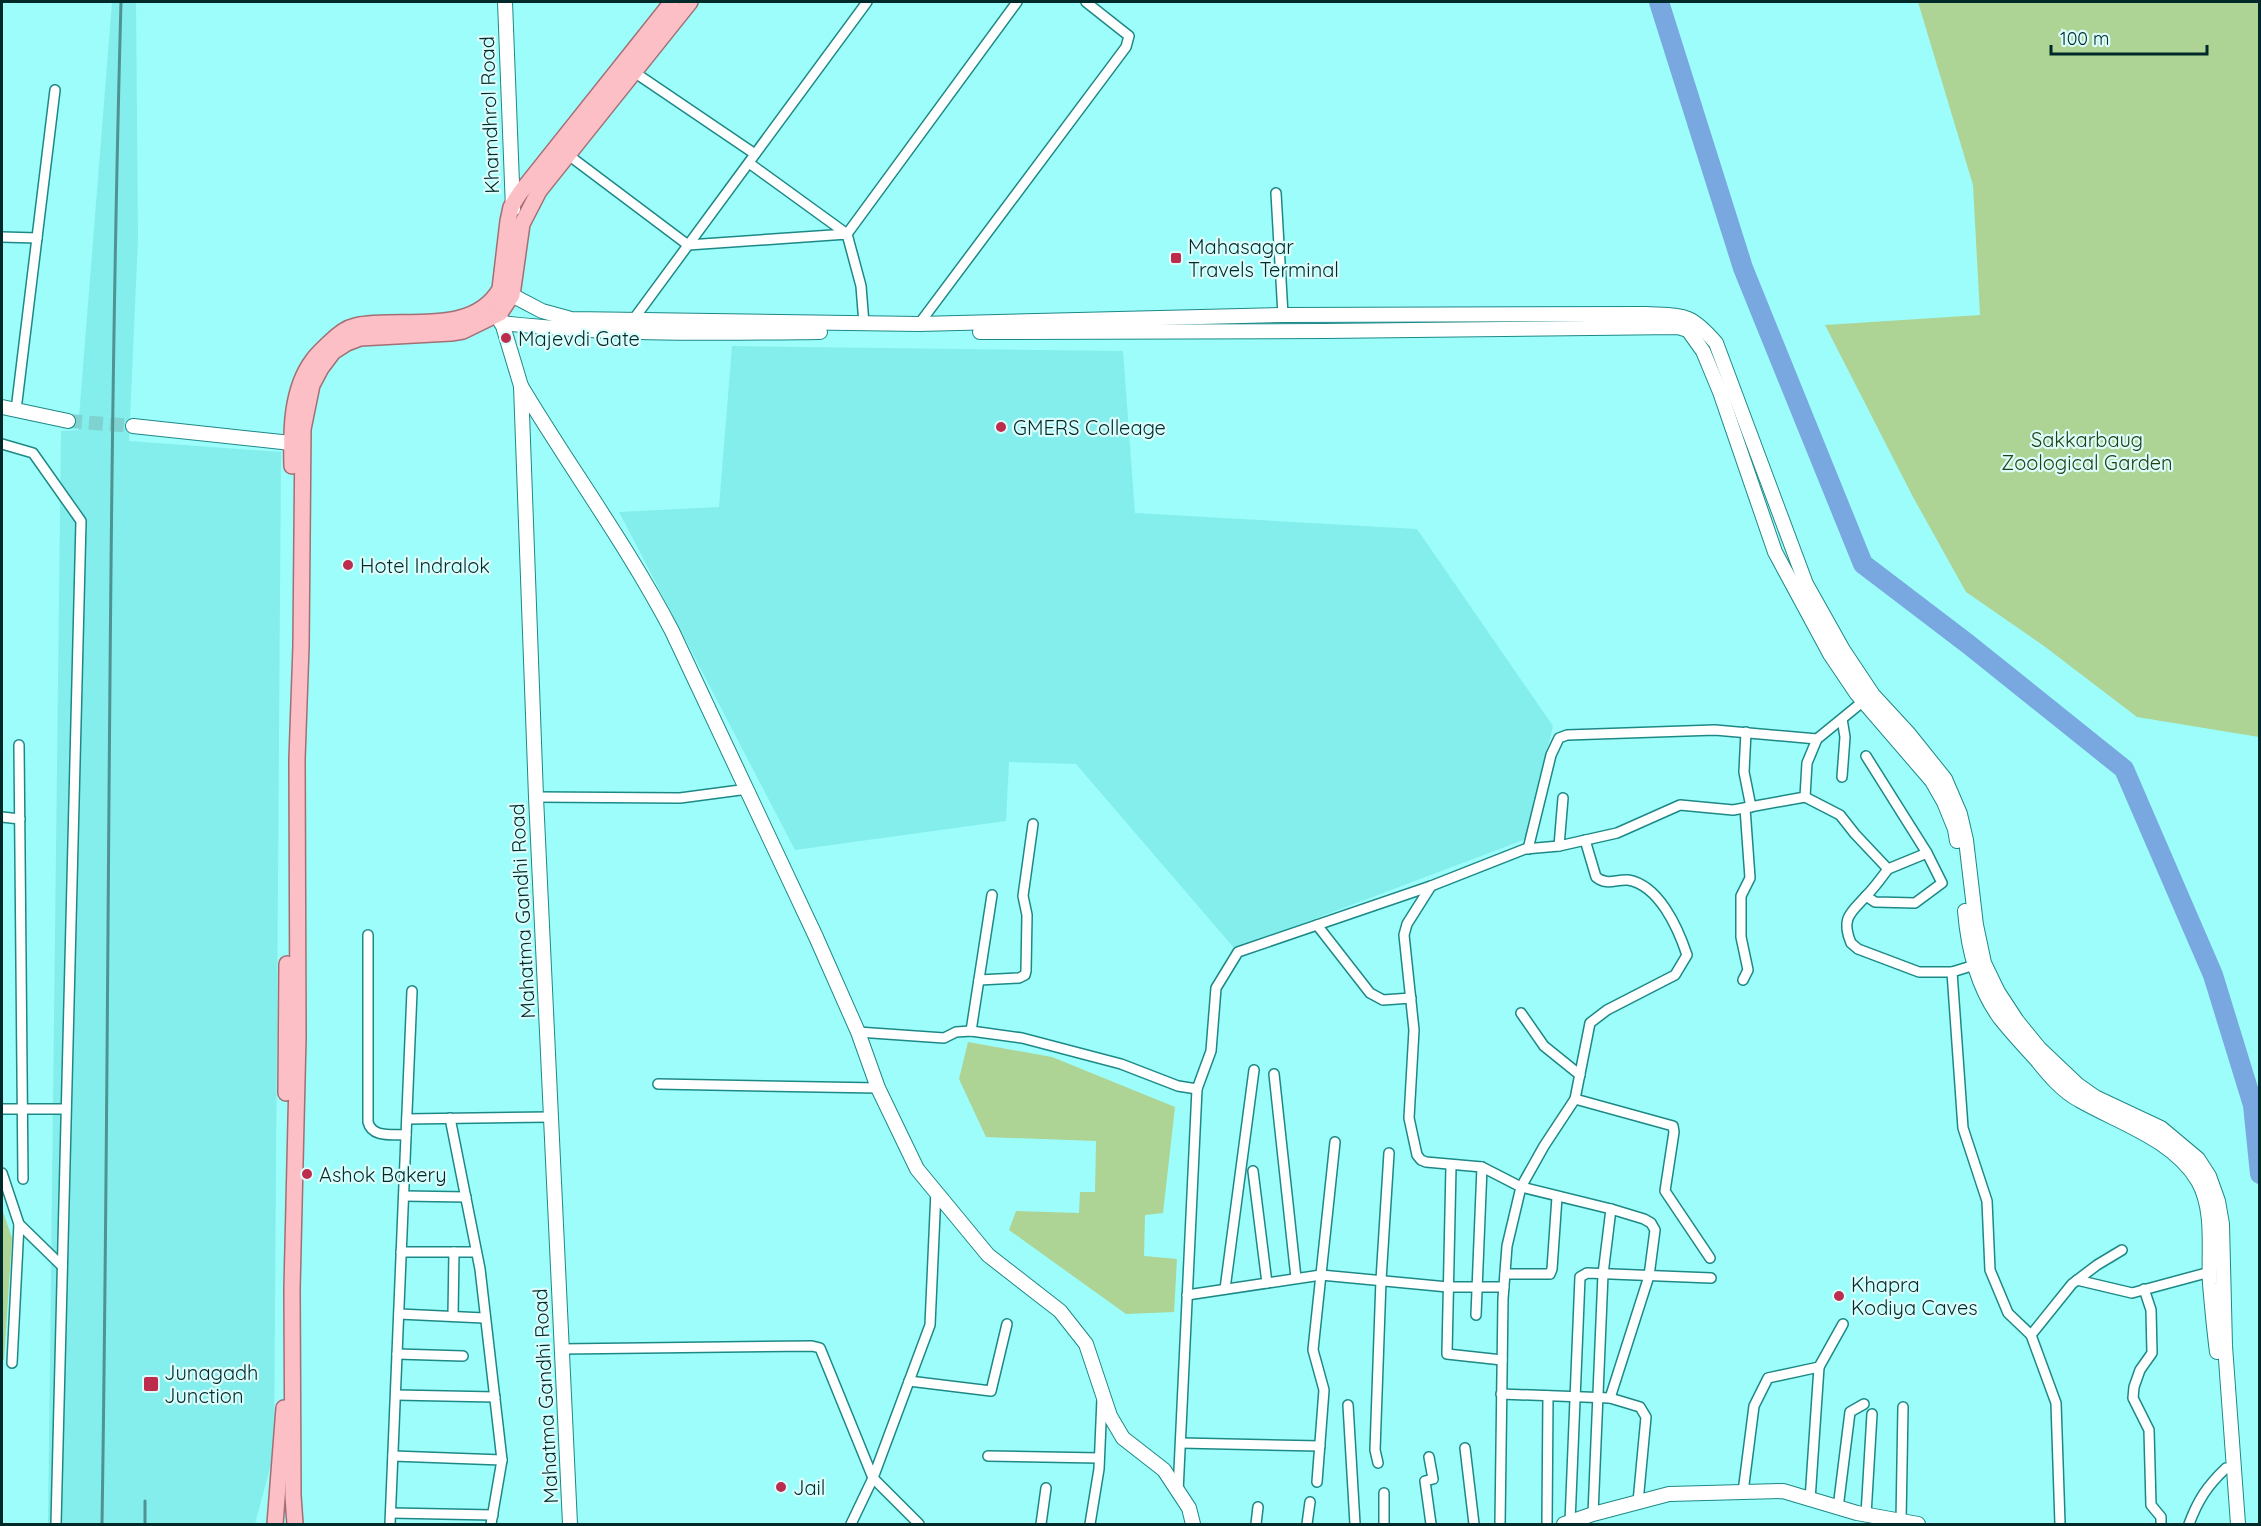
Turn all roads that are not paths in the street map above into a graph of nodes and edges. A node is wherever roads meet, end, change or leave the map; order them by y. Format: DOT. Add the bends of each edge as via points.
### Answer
graph roads {
  1 [pos="505,2"];
  2 [pos="690,2"];
  3 [pos="867,2"];
  4 [pos="1017,2"];
  5 [pos="1086,2"];
  6 [pos="671,6"];
  7 [pos="634,72"];
  8 [pos="55,90"];
  9 [pos="567,154"];
  10 [pos="755,154"];
  11 [pos="749,163"];
  12 [pos="1276,193"];
  13 [pos="511,207"];
  14 [pos="522,224"];
  15 [pos="847,234"];
  16 [pos="2,237"];
  17 [pos="37,238"];
  18 [pos="688,245"];
  19 [pos="502,304"];
  20 [pos="1283,315"];
  21 [pos="633,320"];
  22 [pos="864,324"];
  23 [pos="919,324"];
  24 [pos="521,386"];
  25 [pos="2,407"];
  26 [pos="16,410"];
  27 [pos="68,421"];
  28 [pos="133,426"];
  29 [pos="291,443"];
  30 [pos="2,444"];
  31 [pos="1868,698"];
  32 [pos="1842,719"];
  33 [pos="1746,732"];
  34 [pos="1817,738"];
  35 [pos="19,745"];
  36 [pos="1866,756"];
  37 [pos="1842,777"];
  38 [pos="748,789"];
  39 [pos="536,797"];
  40 [pos="1804,797"];
  41 [pos="1563,798"];
  42 [pos="1748,807"];
  43 [pos="2,818"];
  44 [pos="20,819"];
  45 [pos="1033,824"];
  46 [pos="1585,840"];
  47 [pos="1559,846"];
  48 [pos="1528,849"];
  49 [pos="1927,853"];
  50 [pos="1888,869"];
  51 [pos="1431,886"];
  52 [pos="992,895"];
  53 [pos="1866,896"];
  54 [pos="1317,925"];
  55 [pos="368,935"];
  56 [pos="1980,964"];
  57 [pos="1952,972"];
  58 [pos="979,980"];
  59 [pos="1743,980"];
  60 [pos="412,991"];
  61 [pos="1411,998"];
  62 [pos="1521,1013"];
  63 [pos="971,1031"];
  64 [pos="858,1032"];
  65 [pos="1254,1070"];
  66 [pos="1274,1074"];
  67 [pos="1580,1075"];
  68 [pos="658,1084"];
  69 [pos="878,1088"];
  70 [pos="1197,1089"];
  71 [pos="1575,1099"];
  72 [pos="2,1109"];
  73 [pos="24,1109"];
  74 [pos="65,1110"];
  75 [pos="551,1117"];
  76 [pos="450,1118"];
  77 [pos="407,1119"];
  78 [pos="406,1135"];
  79 [pos="1335,1142"];
  80 [pos="1389,1152"];
  81 [pos="1451,1166"];
  82 [pos="1482,1167"];
  83 [pos="1253,1171"];
  84 [pos="2,1173"];
  85 [pos="23,1179"];
  86 [pos="1521,1187"];
  87 [pos="936,1191"];
  88 [pos="404,1196"];
  89 [pos="466,1197"];
  90 [pos="1557,1197"];
  91 [pos="1611,1209"];
  92 [pos="18,1224"];
  93 [pos="2122,1250"];
  94 [pos="401,1252"];
  95 [pos="454,1252"];
  96 [pos="476,1252"];
  97 [pos="1710,1258"];
  98 [pos="62,1266"];
  99 [pos="2210,1272"];
  100 [pos="1505,1274"];
  101 [pos="1321,1275"];
  102 [pos="1603,1275"];
  103 [pos="1649,1276"];
  104 [pos="1296,1278"];
  105 [pos="1711,1278"];
  106 [pos="1381,1280"];
  107 [pos="2077,1280"];
  108 [pos="1267,1283"];
  109 [pos="1448,1287"];
  110 [pos="1478,1287"];
  111 [pos="1504,1287"];
  112 [pos="1225,1289"];
  113 [pos="2144,1289"];
  114 [pos="1188,1295"];
  115 [pos="399,1314"];
  116 [pos="1476,1315"];
  117 [pos="453,1316"];
  118 [pos="484,1318"];
  119 [pos="1007,1324"];
  120 [pos="1843,1324"];
  121 [pos="2031,1335"];
  122 [pos="562,1349"];
  123 [pos="397,1354"];
  124 [pos="463,1356"];
  125 [pos="1502,1360"];
  126 [pos="12,1363"];
  127 [pos="1819,1367"];
  128 [pos="909,1381"];
  129 [pos="1102,1390"];
  130 [pos="1502,1394"];
  131 [pos="396,1395"];
  132 [pos="1548,1396"];
  133 [pos="495,1397"];
  134 [pos="1576,1397"];
  135 [pos="1597,1397"];
  136 [pos="1610,1398"];
  137 [pos="1864,1404"];
  138 [pos="1348,1405"];
  139 [pos="1903,1407"];
  140 [pos="1872,1414"];
  141 [pos="1181,1443"];
  142 [pos="1320,1446"];
  143 [pos="1465,1448"];
  144 [pos="393,1456"];
  145 [pos="988,1456"];
  146 [pos="1429,1457"];
  147 [pos="1099,1458"];
  148 [pos="502,1460"];
  149 [pos="1378,1463"];
  150 [pos="2226,1468"];
  151 [pos="873,1478"];
  152 [pos="1317,1482"];
  153 [pos="1046,1488"];
  154 [pos="1178,1492"];
  155 [pos="1743,1492"];
  156 [pos="1384,1493"];
  157 [pos="1810,1500"];
  158 [pos="1310,1502"];
  159 [pos="1638,1502"];
  160 [pos="1258,1507"];
  161 [pos="1838,1508"];
  162 [pos="391,1513"];
  163 [pos="1593,1514"];
  164 [pos="1860,1518"];
  165 [pos="492,1520"];
  166 [pos="1567,1523"];
  167 [pos="1898,1523"];
  168 [pos="56,1524"];
  169 [pos="275,1524"];
  170 [pos="296,1524"];
  171 [pos="390,1524"];
  172 [pos="570,1524"];
  173 [pos="851,1524"];
  174 [pos="919,1524"];
  175 [pos="1041,1524"];
  176 [pos="1090,1524"];
  177 [pos="1193,1524"];
  178 [pos="1256,1524"];
  179 [pos="1308,1524"];
  180 [pos="1355,1524"];
  181 [pos="1384,1524"];
  182 [pos="1431,1524"];
  183 [pos="1474,1524"];
  184 [pos="1500,1524"];
  185 [pos="1547,1524"];
  186 [pos="1918,1524"];
  187 [pos="2060,1524"];
  188 [pos="2161,1524"];
  189 [pos="2189,1524"];
  190 [pos="2232,1524"];
  191 [pos="2238,1524"];
  1 -- 13 [label="main road, Khamdhrol Road"];
  2 -- 6 [label="main road"];
  3 -- 10 [label="street"];
  4 -- 15 [label="street"];
  5 -- 23 [label="street" via="1129,36 1126,47"];
  6 -- 7 [label="main road"];
  6 -- 13 [label="main road"];
  7 -- 9 [label="main road"];
  7 -- 10 [label="street"];
  8 -- 17 [label="street"];
  9 -- 14 [label="main road" via="539,191"];
  9 -- 18 [label="street"];
  10 -- 11 [label="street"];
  11 -- 15 [label="street"];
  11 -- 18 [label="street"];
  12 -- 20 [label="street"];
  13 -- 14 [label="main road, Khamdhrol Road"];
  13 -- 19 [label="main road"];
  14 -- 19 [label="main road"];
  15 -- 18 [label="street"];
  15 -- 22 [label="street" via="861,286"];
  16 -- 17 [label="street"];
  17 -- 26 [label="street"];
  18 -- 21 [label="street"];
  19 -- 21 [label="main road" via="571,319"];
  19 -- 24 [label="main road, Mahatma Gandhi Road"];
  19 -- 29 [label="main road" via="436,323 353,326 335,337 313,359 304,375 297,395"];
  19 -- 31 [label="main road" via="564,330 714,334 1678,327 1688,330 1703,351 1775,552 1830,654"];
  19 -- 170 [label="main road" via="463,331 360,338 347,343 333,352 312,385 303,429 292,1289"];
  20 -- 23 [label="main road"];
  20 -- 31 [label="main road" via="1646,314 1692,319 1716,344 1806,584"];
  21 -- 22 [label="main road"];
  22 -- 23 [label="main road"];
  24 -- 38 [label="main road" via="649,587"];
  24 -- 39 [label="main road, Mahatma Gandhi Road"];
  25 -- 26 [label="main road"];
  26 -- 27 [label="main road"];
  28 -- 29 [label="main road"];
  29 -- 169 [label="main road" via="286,1377"];
  30 -- 74 [label="street" via="33,453 81,521"];
  31 -- 32 [label="street"];
  31 -- 56 [label="main road" via="1909,734 1945,779 1960,814"];
  32 -- 34 [label="street"];
  32 -- 37 [label="street"];
  33 -- 34 [label="street"];
  33 -- 42 [label="street" via="1744,772"];
  33 -- 48 [label="street" via="1704,730 1559,738 1551,755"];
  34 -- 40 [label="street" via="1807,763"];
  35 -- 44 [label="street"];
  36 -- 49 [label="street"];
  38 -- 39 [label="street" via="680,798"];
  38 -- 64 [label="main road"];
  39 -- 75 [label="main road, Mahatma Gandhi Road"];
  40 -- 42 [label="street"];
  40 -- 50 [label="street" via="1840,815"];
  41 -- 47 [label="street"];
  42 -- 46 [label="street" via="1733,810 1680,805 1617,833"];
  42 -- 59 [label="street" via="1750,878 1741,896 1741,937 1748,970"];
  43 -- 44 [label="street"];
  44 -- 73 [label="street"];
  45 -- 58 [label="street" via="1023,896 1028,915 1025,975"];
  46 -- 47 [label="street"];
  46 -- 67 [label="street" via="1599,880 1626,880 1653,891 1680,935 1687,955 1675,975 1590,1023"];
  47 -- 48 [label="street"];
  48 -- 51 [label="street"];
  49 -- 50 [label="street"];
  49 -- 53 [label="street" via="1942,883 1915,903 1875,902"];
  50 -- 53 [label="street"];
  51 -- 54 [label="street"];
  51 -- 61 [label="street" via="1405,928"];
  52 -- 58 [label="street"];
  53 -- 57 [label="street" via="1848,917 1851,944 1919,972"];
  54 -- 61 [label="street" via="1370,993 1383,1000"];
  54 -- 70 [label="street" via="1238,952 1216,988 1211,1051"];
  55 -- 78 [label="street" via="368,1122 376,1133"];
  56 -- 57 [label="street"];
  56 -- 99 [label="main road" via="2000,1017 2052,1078 2075,1099 2175,1152 2199,1182 2207,1209"];
  56 -- 191 [label="main road" via="2017,1021 2070,1078 2095,1097 2161,1128 2198,1159 2209,1176 2222,1224 2224,1346"];
  57 -- 121 [label="street" via="1963,1128 1987,1201 1990,1270 2008,1313"];
  58 -- 63 [label="street"];
  60 -- 77 [label="street"];
  61 -- 81 [label="street" via="1414,1030 1409,1119 1417,1155 1426,1162"];
  62 -- 67 [label="street" via="1544,1047"];
  63 -- 64 [label="street" via="944,1038"];
  63 -- 70 [label="street" via="1022,1038"];
  64 -- 69 [label="main road"];
  65 -- 112 [label="street"];
  66 -- 104 [label="street"];
  67 -- 71 [label="street"];
  68 -- 69 [label="street"];
  69 -- 87 [label="main road" via="917,1169"];
  70 -- 114 [label="street"];
  71 -- 86 [label="street"];
  71 -- 97 [label="street" via="1672,1126 1665,1191"];
  72 -- 73 [label="street"];
  73 -- 74 [label="street"];
  73 -- 85 [label="street"];
  74 -- 98 [label="street"];
  75 -- 76 [label="street"];
  75 -- 122 [label="main road, Mahatma Gandhi Road"];
  76 -- 77 [label="street"];
  76 -- 89 [label="street"];
  77 -- 78 [label="street"];
  78 -- 88 [label="street"];
  79 -- 101 [label="street"];
  80 -- 106 [label="street"];
  81 -- 82 [label="street"];
  81 -- 109 [label="street"];
  82 -- 86 [label="street"];
  82 -- 110 [label="street"];
  83 -- 108 [label="street"];
  84 -- 92 [label="street"];
  86 -- 90 [label="street"];
  86 -- 100 [label="street" via="1507,1246"];
  87 -- 128 [label="street" via="930,1325"];
  87 -- 129 [label="main road" via="988,1255 1060,1311 1086,1344"];
  88 -- 89 [label="street"];
  88 -- 94 [label="street"];
  89 -- 96 [label="street"];
  90 -- 91 [label="street"];
  90 -- 100 [label="street" via="1550,1274"];
  91 -- 102 [label="street"];
  91 -- 103 [label="street" via="1644,1219 1655,1230"];
  92 -- 98 [label="street"];
  92 -- 126 [label="street"];
  93 -- 107 [label="street"];
  94 -- 95 [label="street"];
  94 -- 115 [label="street"];
  95 -- 96 [label="street"];
  95 -- 117 [label="street"];
  96 -- 118 [label="street"];
  98 -- 168 [label="street"];
  99 -- 113 [label="street"];
  99 -- 150 [label="main road"];
  100 -- 111 [label="street"];
  101 -- 104 [label="street"];
  101 -- 106 [label="street"];
  101 -- 142 [label="street" via="1313,1350 1324,1390"];
  102 -- 103 [label="street"];
  102 -- 134 [label="street" via="1587,1273 1580,1277"];
  102 -- 135 [label="street"];
  103 -- 105 [label="street"];
  103 -- 136 [label="street"];
  104 -- 108 [label="street"];
  106 -- 109 [label="street"];
  106 -- 149 [label="street" via="1375,1450"];
  107 -- 113 [label="street" via="2127,1292"];
  107 -- 121 [label="street"];
  108 -- 112 [label="street"];
  109 -- 110 [label="street"];
  109 -- 125 [label="street" via="1447,1354"];
  110 -- 111 [label="street"];
  110 -- 116 [label="street"];
  111 -- 125 [label="street"];
  112 -- 114 [label="street"];
  113 -- 188 [label="street" via="2151,1310 2152,1353 2140,1370 2133,1398 2149,1430 2151,1505 2161,1516"];
  114 -- 141 [label="street"];
  115 -- 117 [label="street"];
  115 -- 123 [label="street"];
  117 -- 118 [label="street"];
  118 -- 133 [label="street"];
  119 -- 128 [label="street" via="991,1391"];
  120 -- 127 [label="street"];
  121 -- 187 [label="street" via="2056,1402"];
  122 -- 151 [label="street" via="820,1348"];
  122 -- 172 [label="main road, Mahatma Gandhi Road"];
  123 -- 124 [label="street"];
  123 -- 131 [label="street"];
  125 -- 130 [label="street"];
  127 -- 155 [label="street" via="1768,1378 1754,1406"];
  127 -- 157 [label="street"];
  128 -- 151 [label="street"];
  129 -- 147 [label="street"];
  129 -- 154 [label="main road" via="1110,1416 1123,1438 1164,1470"];
  130 -- 132 [label="street"];
  130 -- 184 [label="street"];
  131 -- 133 [label="street"];
  131 -- 144 [label="street"];
  132 -- 134 [label="street"];
  132 -- 185 [label="street"];
  133 -- 148 [label="street"];
  134 -- 135 [label="street"];
  134 -- 166 [label="street"];
  135 -- 136 [label="street"];
  135 -- 163 [label="street"];
  136 -- 159 [label="street" via="1640,1407 1646,1417"];
  137 -- 161 [label="street" via="1851,1412"];
  138 -- 180 [label="street"];
  139 -- 167 [label="street"];
  140 -- 164 [label="street"];
  141 -- 142 [label="street"];
  141 -- 154 [label="street"];
  142 -- 152 [label="street"];
  143 -- 183 [label="street"];
  144 -- 148 [label="street"];
  144 -- 162 [label="street"];
  145 -- 147 [label="street"];
  146 -- 182 [label="street" via="1433,1479 1425,1481"];
  147 -- 176 [label="street"];
  148 -- 165 [label="street"];
  150 -- 189 [label="street" via="2208,1486"];
  150 -- 190 [label="main road"];
  151 -- 173 [label="street"];
  151 -- 174 [label="street"];
  153 -- 175 [label="street"];
  154 -- 177 [label="main road" via="1189,1508"];
  155 -- 157 [label="main road" via="1783,1491"];
  155 -- 159 [label="main road" via="1668,1494"];
  156 -- 181 [label="street"];
  157 -- 161 [label="main road"];
  158 -- 179 [label="street"];
  159 -- 163 [label="main road"];
  160 -- 178 [label="street"];
  161 -- 164 [label="main road"];
  162 -- 165 [label="street"];
  162 -- 171 [label="street"];
  163 -- 166 [label="main road"];
  164 -- 167 [label="main road"];
  167 -- 186 [label="main road"];
}
